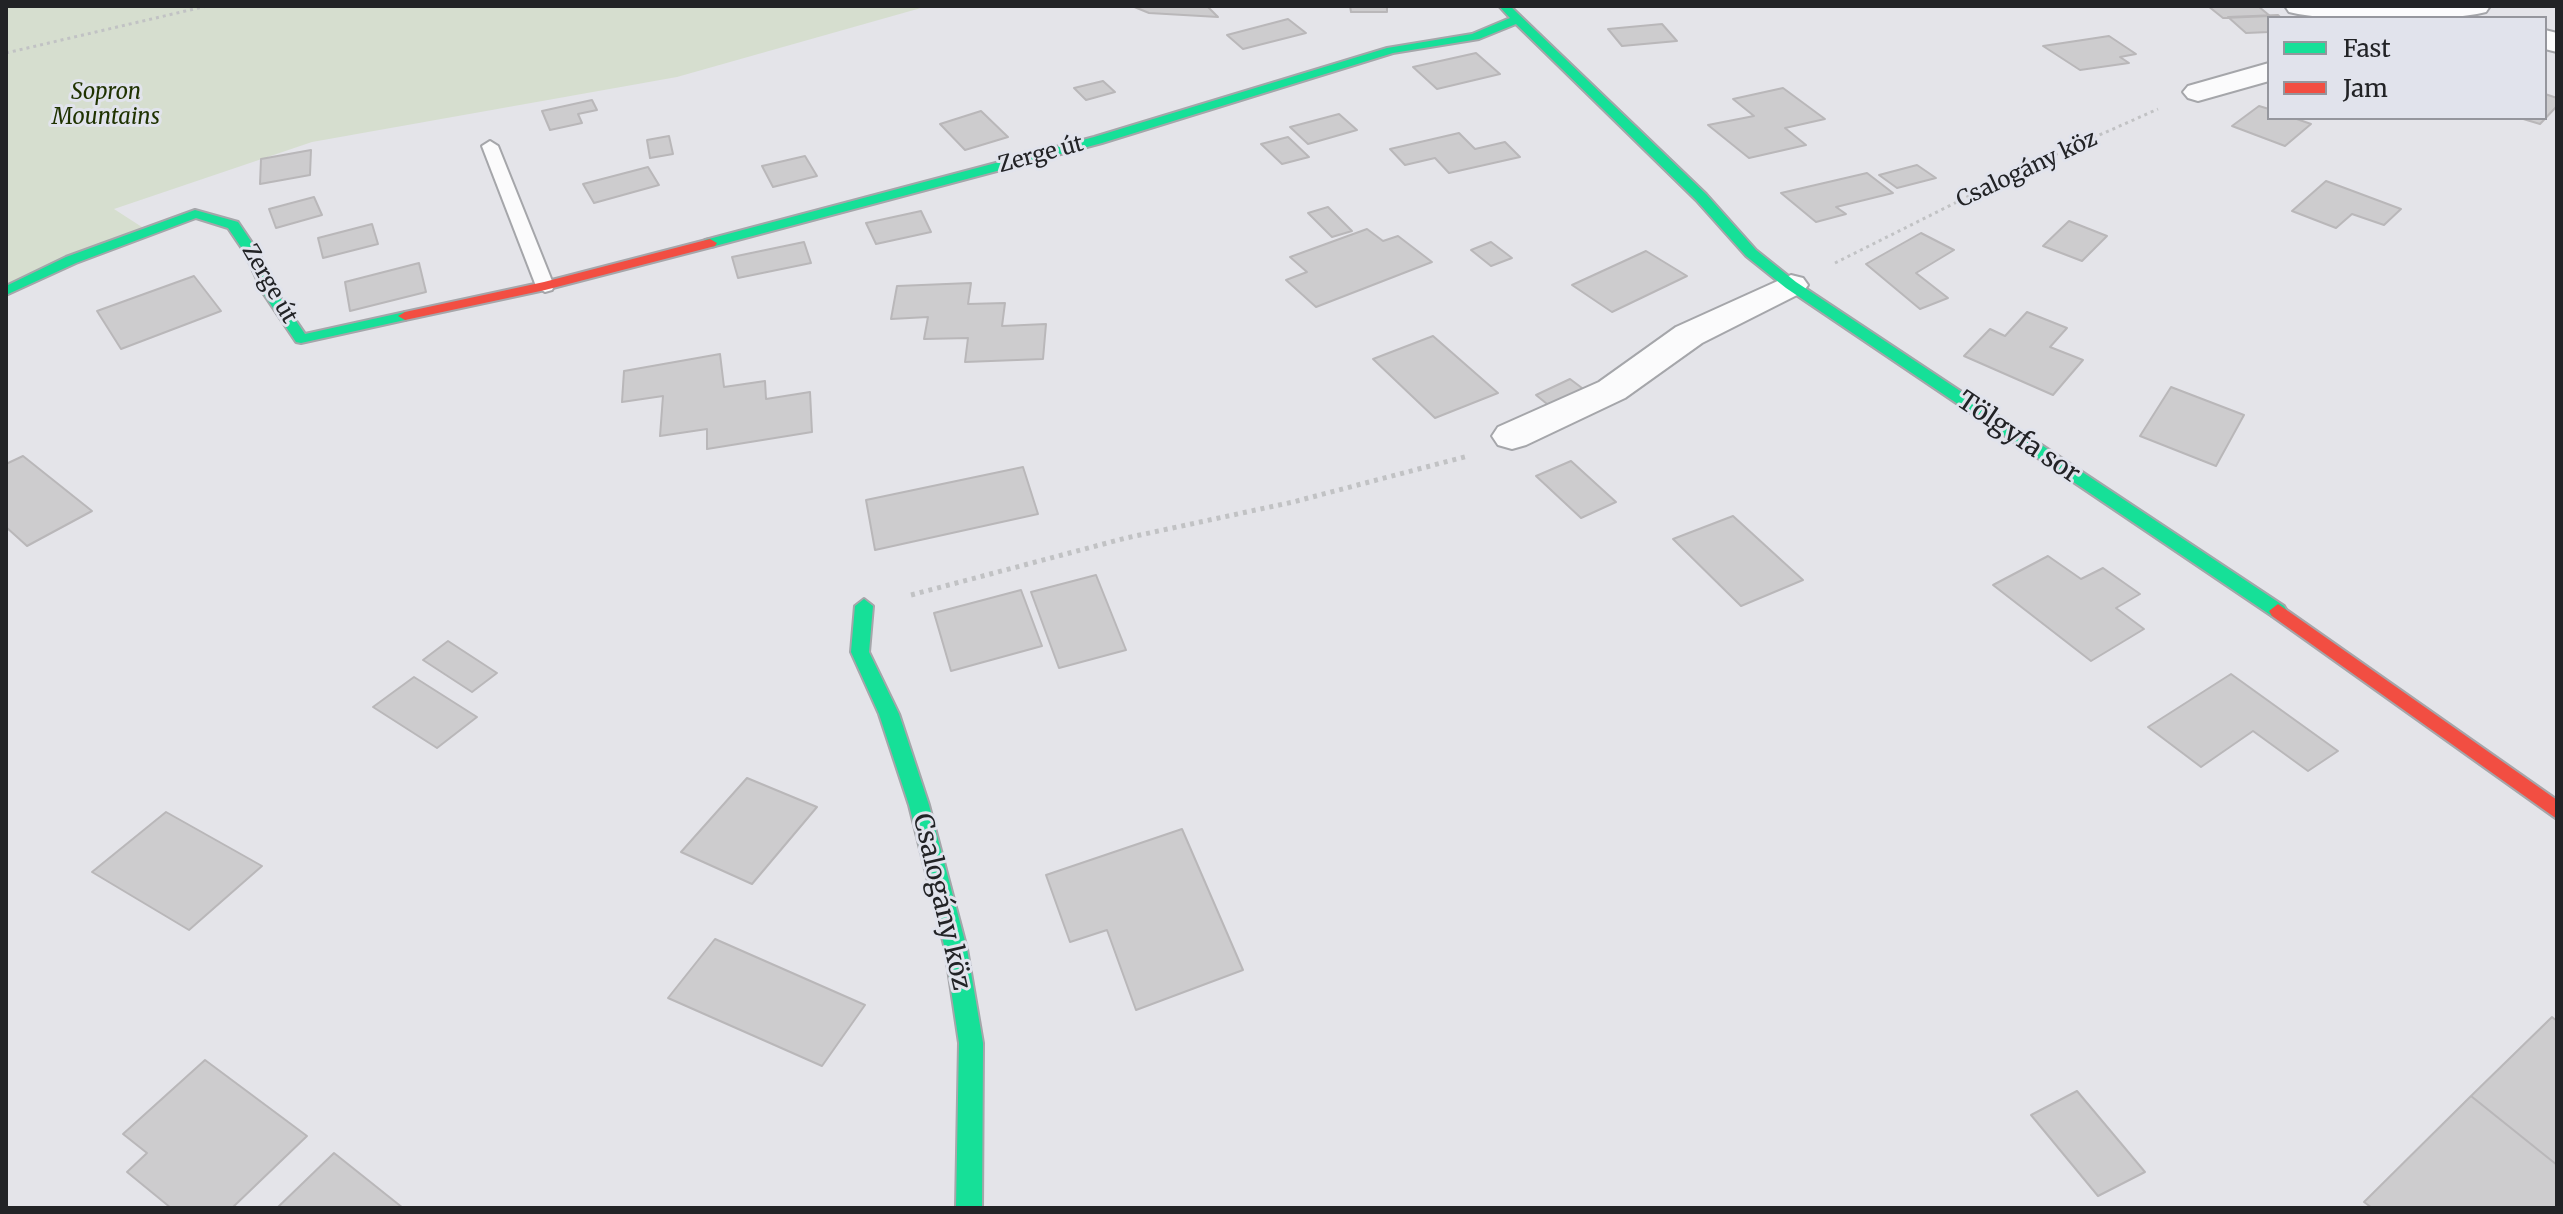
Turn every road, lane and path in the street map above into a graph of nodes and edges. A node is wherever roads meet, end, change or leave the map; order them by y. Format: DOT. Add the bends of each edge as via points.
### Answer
graph roads {
  1 [pos="207,6"];
  2 [pos="2298,6"];
  3 [pos="2486,12"];
  4 [pos="1510,13"];
  5 [pos="6,53"];
  6 [pos="2267,73"];
  7 [pos="2198,92"];
  8 [pos="490,146"];
  9 [pos="1791,285"];
  10 [pos="545,286"];
  11 [pos="6,291"];
  12 [pos="1512,436"];
  13 [pos="864,606"];
  14 [pos="2557,811"];
  15 [pos="969,1208"];
  1 -- 5 [label="path"];
  2 -- 3 [label="street" via="2370,16"];
  4 -- 9 [label="street, Tölgyfa sor" via="1701,197 1751,253"];
  4 -- 10 [label="street, Zerge út" via="1475,37 1391,50 1098,140"];
  6 -- 7 [label="street"];
  7 -- 9 [label="path, Csalogány köz" via="2023,169"];
  8 -- 10 [label="lane"];
  9 -- 12 [label="street" via="1689,335 1612,390"];
  9 -- 14 [label="street, Tölgyfa sor" via="2274,608"];
  10 -- 11 [label="street, Zerge út" via="301,339 233,225 195,214 71,260"];
  12 -- 13 [label="path" via="1425,468"];
  13 -- 15 [label="street, Csalogány köz" via="860,652 889,714 919,805 956,949 971,1043"];
}
